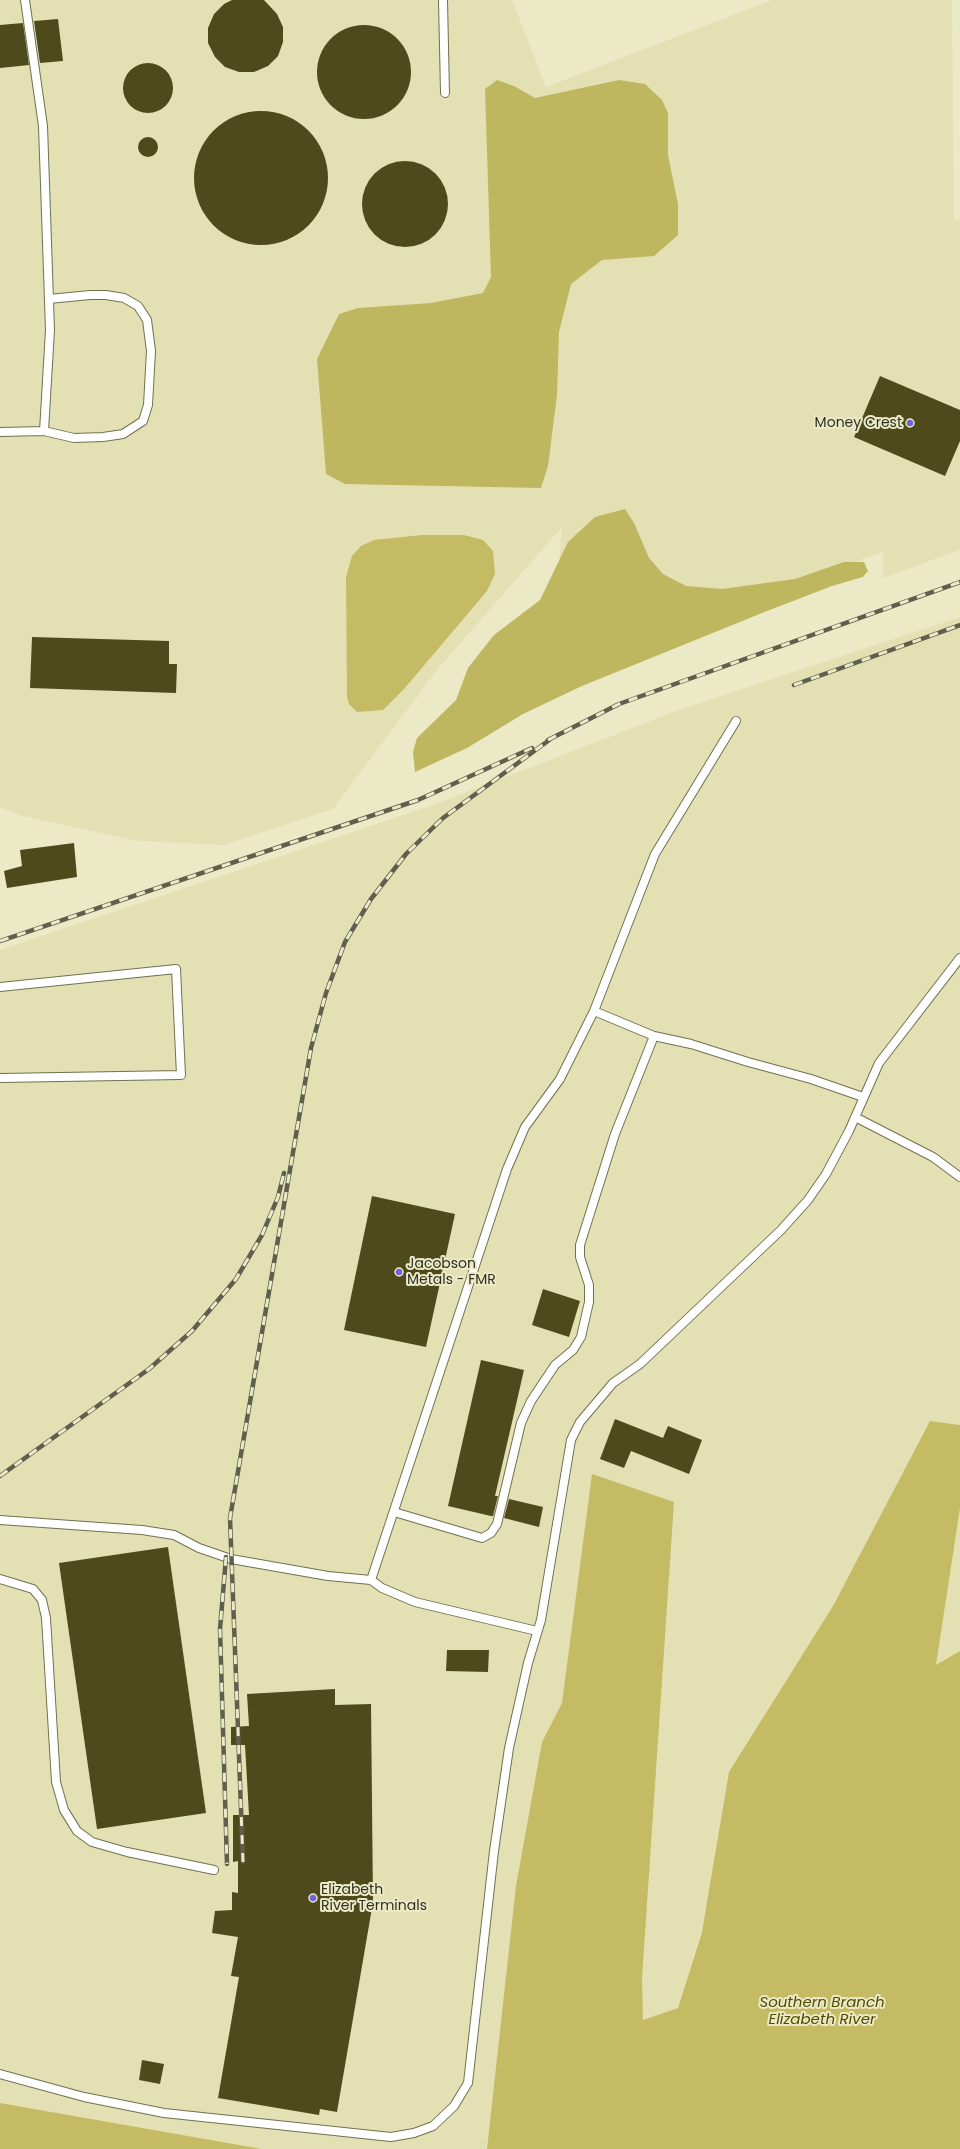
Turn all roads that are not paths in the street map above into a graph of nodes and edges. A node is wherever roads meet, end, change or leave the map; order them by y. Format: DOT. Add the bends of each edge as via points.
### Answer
graph roads {
  1 [pos="25,0"];
  2 [pos="442,0"];
  3 [pos="445,93"];
  4 [pos="49,299"];
  5 [pos="44,431"];
  6 [pos="0,432"];
  7 [pos="736,721"];
  8 [pos="960,958"];
  9 [pos="0,987"];
  10 [pos="594,1011"];
  11 [pos="654,1036"];
  12 [pos="0,1078"];
  13 [pos="863,1097"];
  14 [pos="854,1117"];
  15 [pos="960,1177"];
  16 [pos="394,1512"];
  17 [pos="0,1520"];
  18 [pos="0,1579"];
  19 [pos="370,1580"];
  20 [pos="537,1631"];
  21 [pos="214,1870"];
  22 [pos="0,2074"];
  1 -- 4 [label="lane" via="43,126"];
  2 -- 3 [label="lane"];
  4 -- 5 [label="lane" via="50,330"];
  4 -- 5 [label="lane" via="90,295 124,298 138,306 147,320 151,351 148,405 143,421 123,434 103,437 74,438"];
  5 -- 6 [label="lane"];
  7 -- 10 [label="lane" via="655,854"];
  8 -- 13 [label="lane" via="895,1040 879,1063"];
  9 -- 12 [label="lane" via="176,969 181,1075"];
  10 -- 11 [label="lane"];
  10 -- 16 [label="lane" via="560,1078 525,1127 507,1169"];
  11 -- 13 [label="lane" via="691,1044 811,1079"];
  11 -- 16 [label="lane" via="615,1134 580,1245 580,1257 589,1285 589,1302 582,1337 573,1350 555,1365 531,1401 521,1423 497,1524 491,1534 482,1538"];
  13 -- 14 [label="lane"];
  14 -- 15 [label="lane" via="933,1157"];
  14 -- 20 [label="lane" via="826,1174 808,1200 781,1230 640,1364 613,1383 580,1422 571,1440 557,1531"];
  16 -- 19 [label="lane"];
  17 -- 19 [label="lane" via="142,1530 174,1535 199,1548 231,1559 328,1576"];
  18 -- 21 [label="lane" via="33,1589 42,1600 46,1618 56,1782 64,1810 77,1831 92,1842 127,1852"];
  19 -- 20 [label="lane" via="415,1602"];
  20 -- 22 [label="lane" via="509,1748 494,1851 468,2083 454,2106 433,2126 391,2137 164,2113 84,2097"];
}
